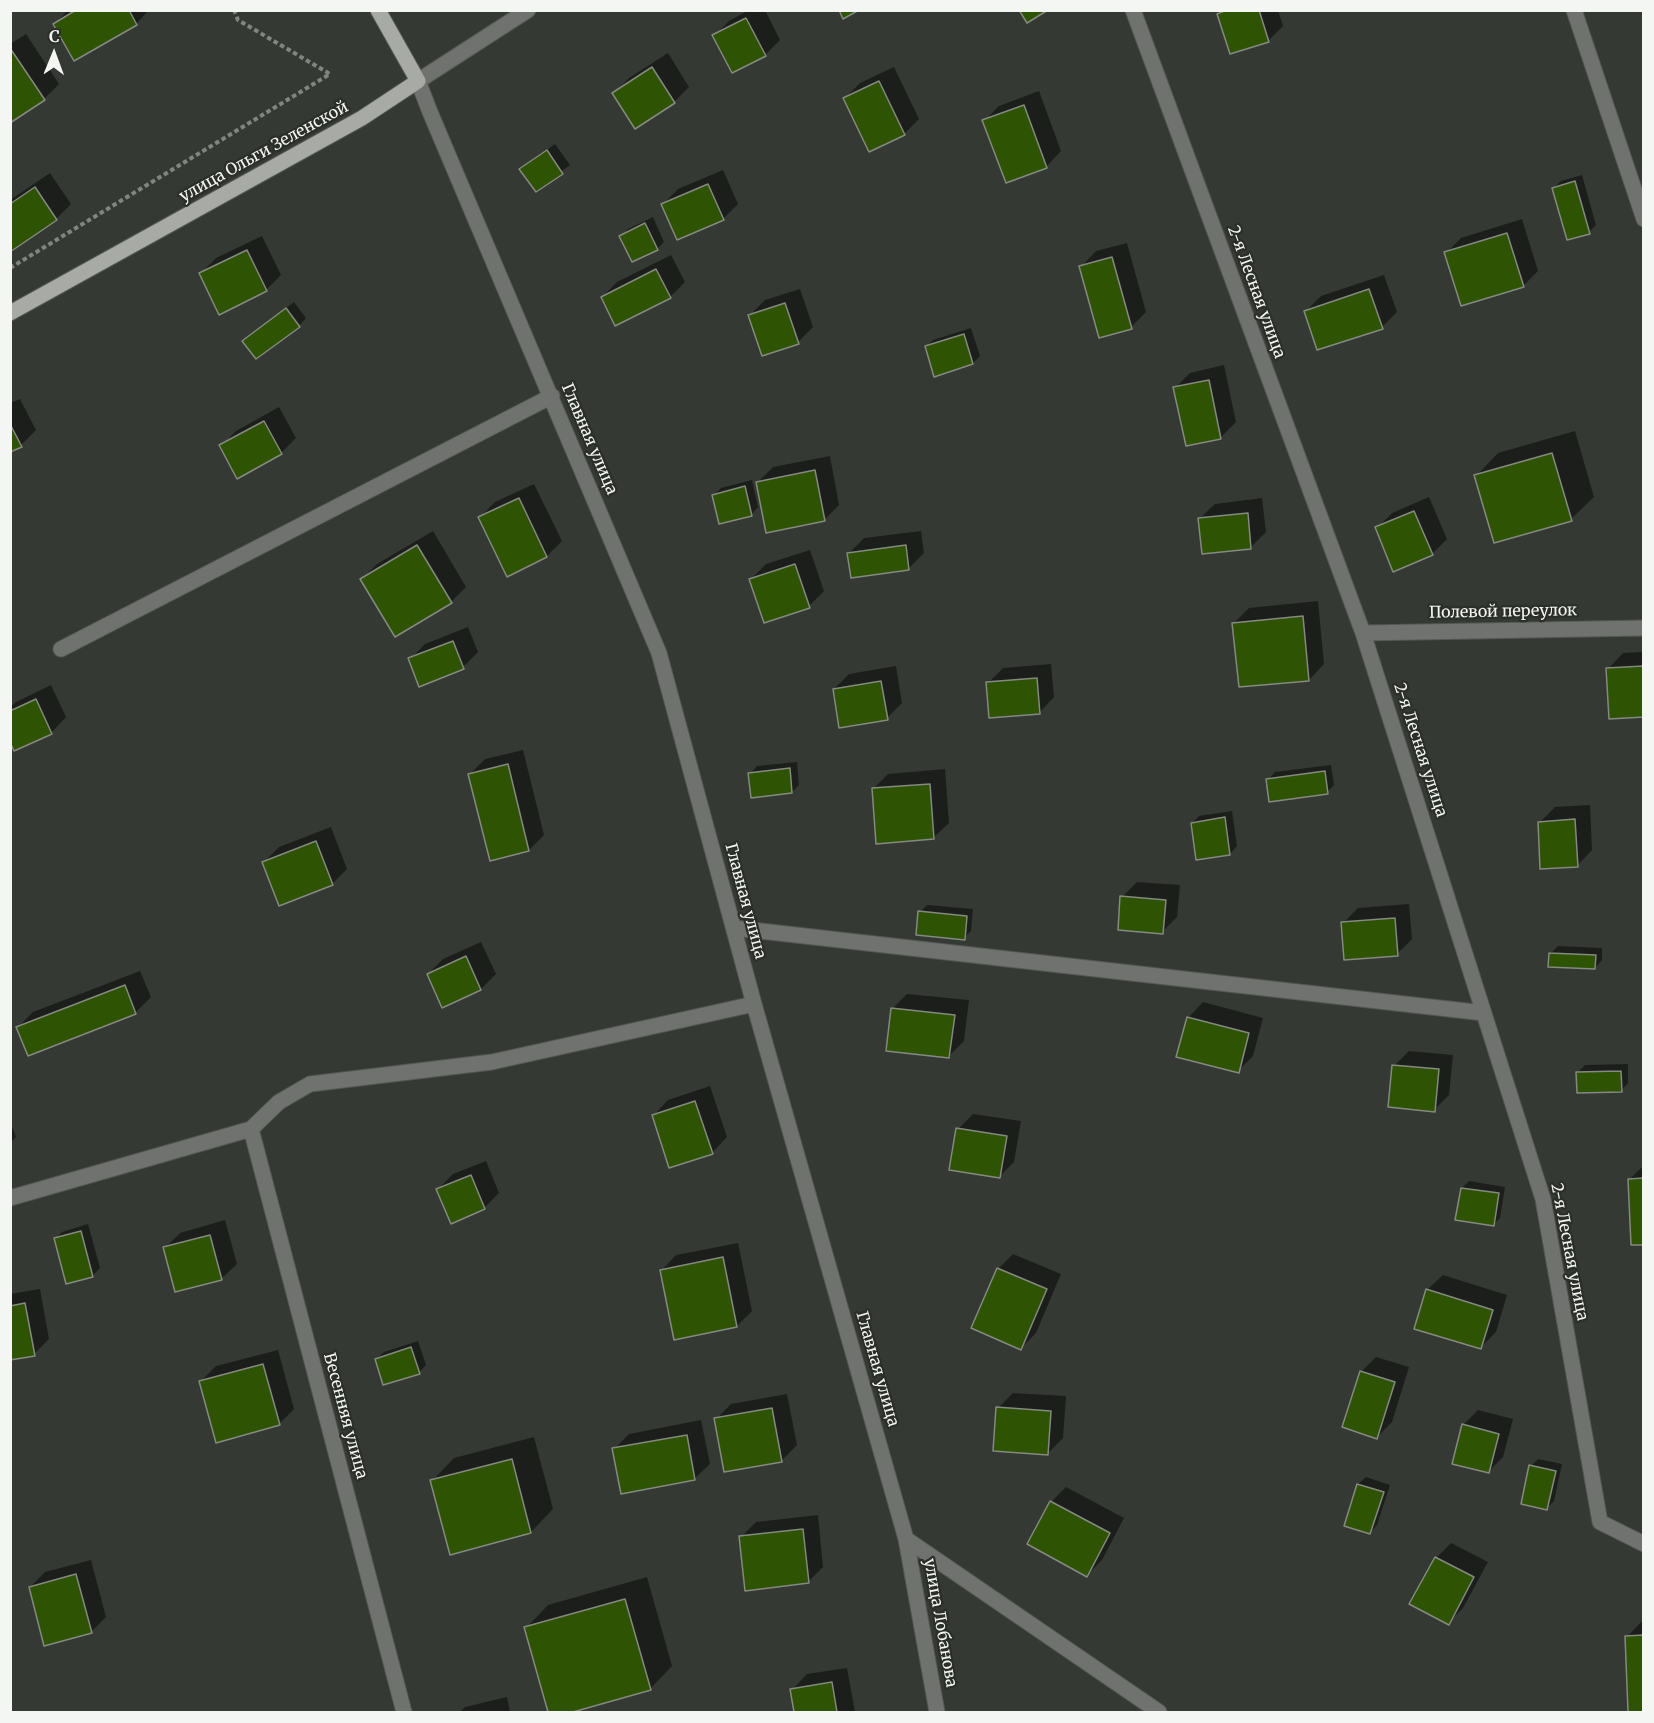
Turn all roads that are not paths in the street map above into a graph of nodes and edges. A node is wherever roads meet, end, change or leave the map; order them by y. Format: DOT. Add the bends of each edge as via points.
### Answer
graph roads {
  1 [pos="378,10"];
  2 [pos="528,10"];
  3 [pos="1133,10"];
  4 [pos="1574,10"];
  5 [pos="418,81"];
  6 [pos="1644,219"];
  7 [pos="10,313"];
  8 [pos="552,396"];
  9 [pos="1644,628"];
  10 [pos="1363,633"];
  11 [pos="61,649"];
  12 [pos="734,928"];
  13 [pos="754,1004"];
  14 [pos="1484,1013"];
  15 [pos="251,1129"];
  16 [pos="10,1198"];
  17 [pos="906,1539"];
  18 [pos="1644,1544"];
  19 [pos="404,1713"];
  20 [pos="937,1713"];
  21 [pos="1159,1713"];
  1 -- 5 [label="main road, Главная улица"];
  2 -- 5 [label="street, улица Ольги Зеленской"];
  3 -- 10 [label="street, 2-я Лесная улица"];
  4 -- 6 [label="street"];
  5 -- 7 [label="main road, улица Ольги Зеленской" via="362,118"];
  5 -- 8 [label="street, Главная улица"];
  8 -- 11 [label="street"];
  8 -- 12 [label="street, Главная улица" via="659,653"];
  9 -- 10 [label="street, Полевой переулок"];
  10 -- 14 [label="street, 2-я Лесная улица"];
  12 -- 13 [label="street, Главная улица"];
  12 -- 14 [label="street"];
  13 -- 15 [label="street" via="492,1062 310,1084 279,1102"];
  13 -- 17 [label="street, Главная улица"];
  14 -- 18 [label="street, 2-я Лесная улица" via="1543,1199 1600,1522"];
  15 -- 16 [label="street"];
  15 -- 19 [label="street, Весенняя улица"];
  17 -- 20 [label="street, улица Лобанова"];
  17 -- 21 [label="street"];
}
